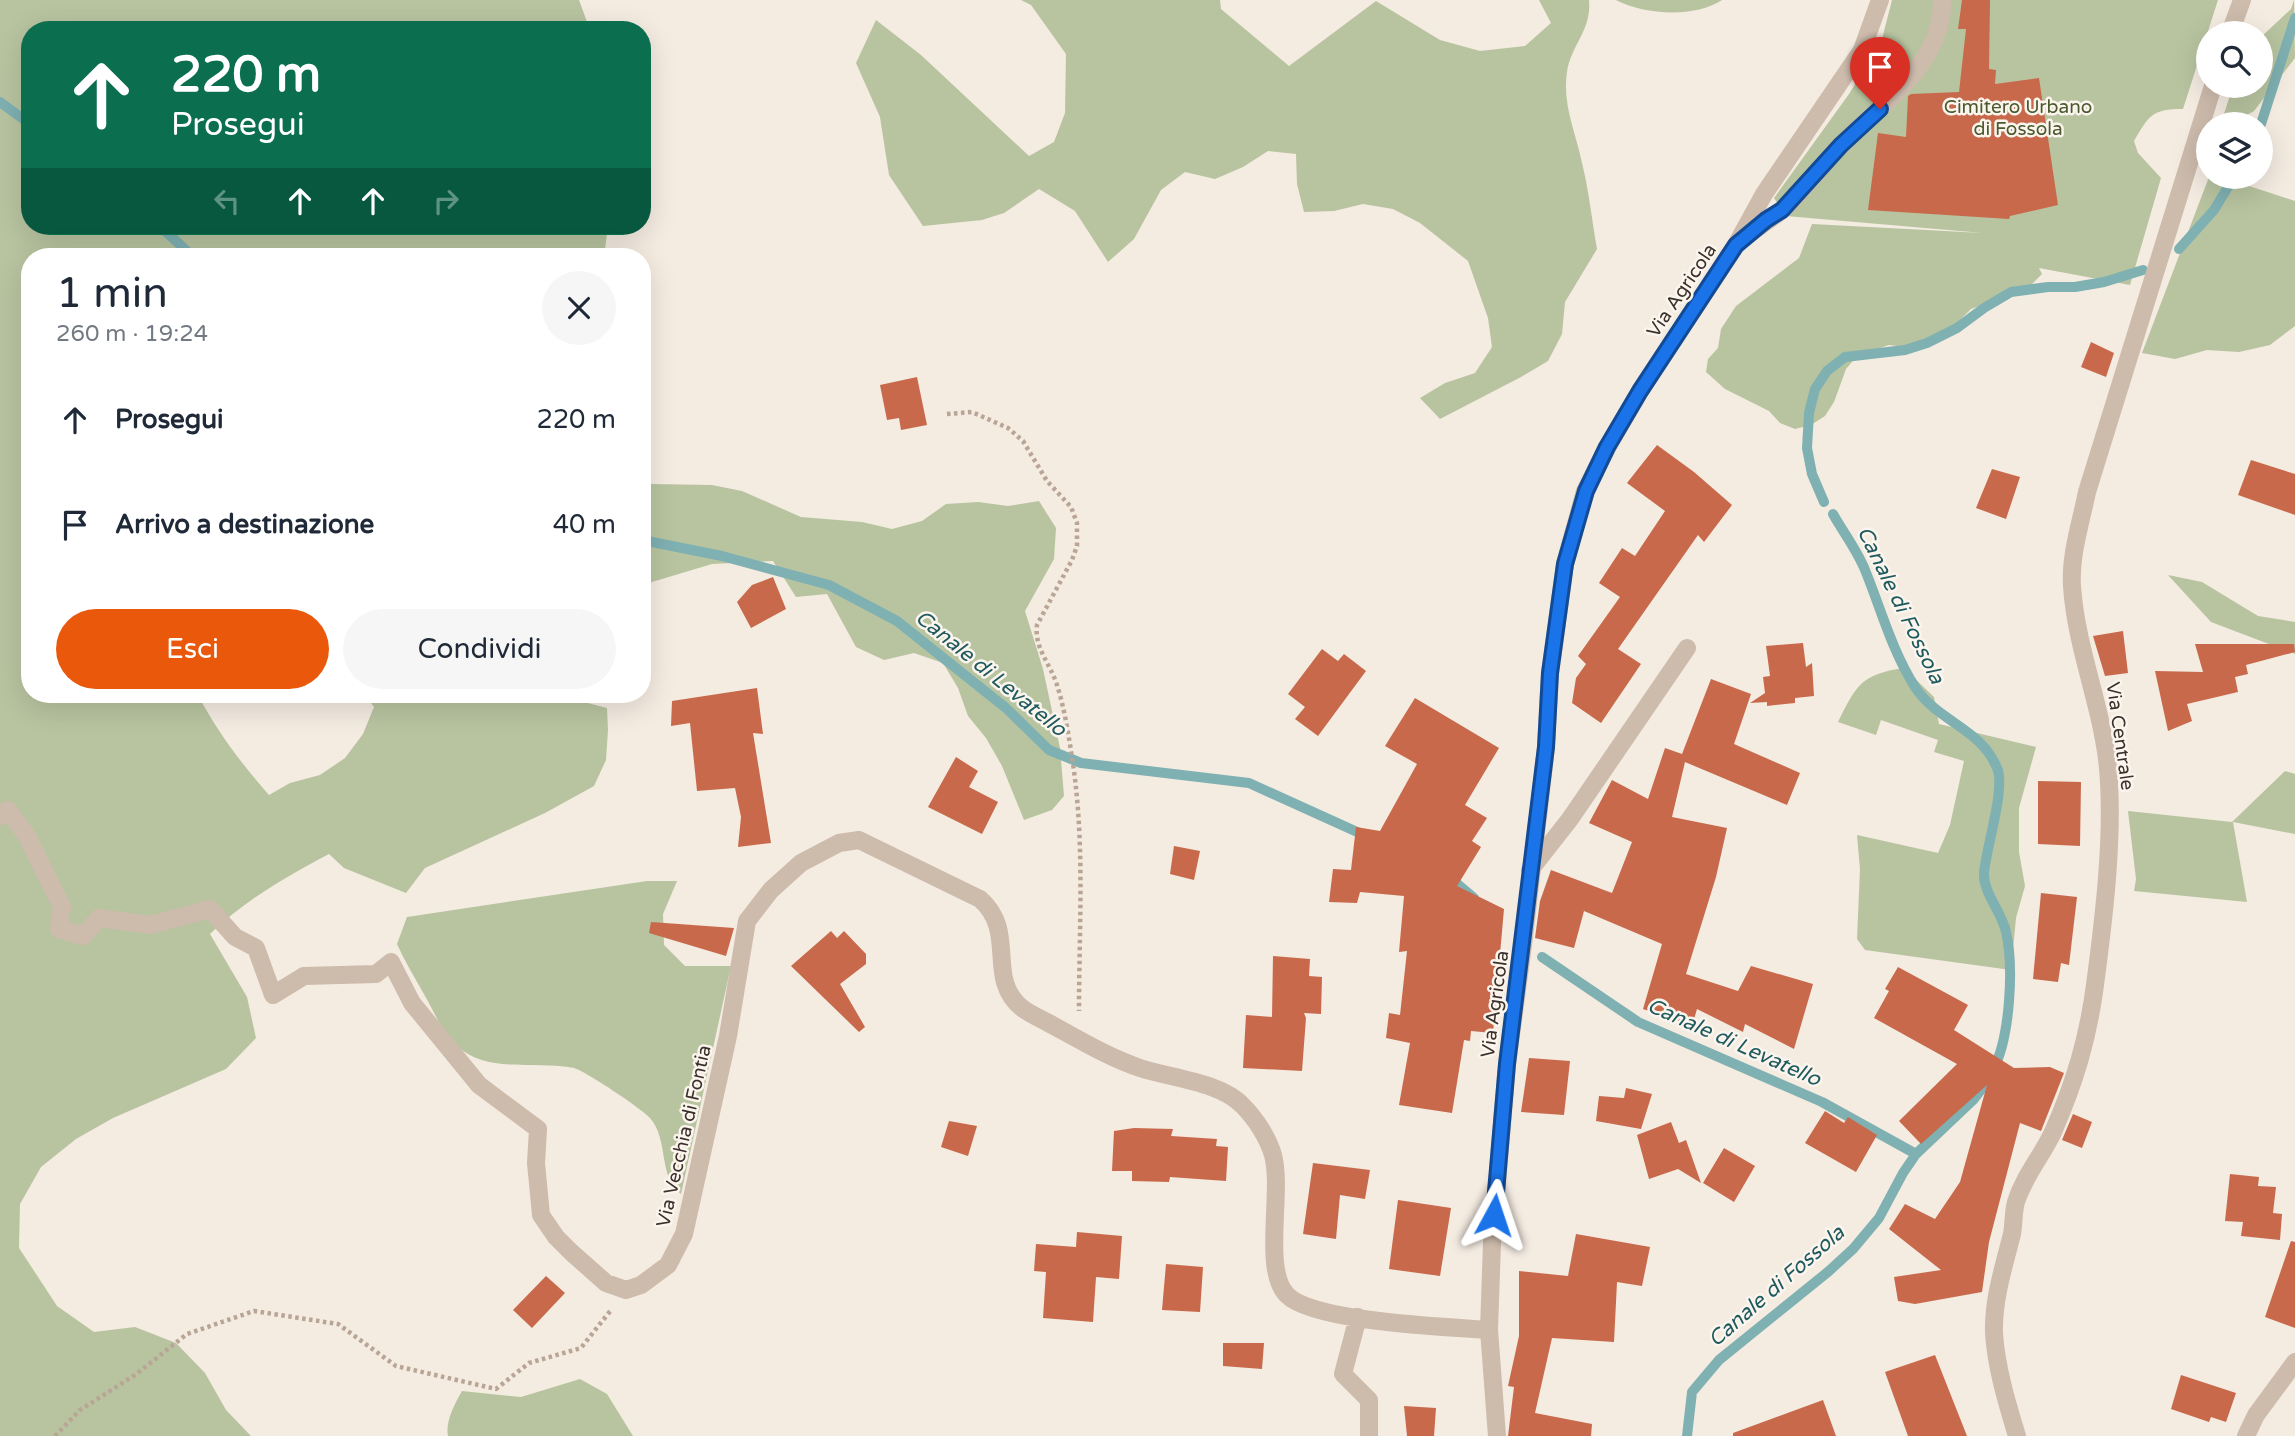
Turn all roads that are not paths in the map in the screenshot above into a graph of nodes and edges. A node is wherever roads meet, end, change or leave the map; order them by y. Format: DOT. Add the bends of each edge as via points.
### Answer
graph roads {
  1 [pos="1880,0"];
  2 [pos="1942,0"];
  3 [pos="2242,0"];
  4 [pos="2234,21"];
  5 [pos="2209,98"];
  6 [pos="1736,245"];
  7 [pos="1687,648"];
  8 [pos="0,816"];
  9 [pos="1530,870"];
  10 [pos="1358,1317"];
  11 [pos="1489,1329"];
  12 [pos="2295,1362"];
  13 [pos="1370,1436"];
  14 [pos="1497,1436"];
  15 [pos="2017,1436"];
  16 [pos="2246,1436"];
  1 -- 6 [label="street, Via Agricola" via="1862,50"];
  2 -- 6 [label="street" via="1934,40 1900,91 1841,145 1782,210"];
  3 -- 4 [label="street"];
  5 -- 15 [label="street, Via Centrale" via="2087,492 2076,548 2072,583 2076,620 2100,714 2108,768 2108,846 2085,1050 2051,1135 2016,1203 2000,1277 1994,1332"];
  6 -- 9 [label="street, Via Agricola" via="1640,391 1586,491 1565,564"];
  7 -- 9 [label="street"];
  8 -- 10 [label="street, Via Vecchia di Fontia" via="8,810 27,836 62,907 59,929 83,936 99,918 150,925 210,909 235,937 256,948 273,995 304,976 376,974 391,962 411,1003 479,1084 538,1129 541,1215 556,1237 606,1283 626,1290 668,1265 684,1234 747,920 801,863 839,843 859,840 980,899 1000,929 1003,982 1022,1008 1138,1067 1219,1089 1242,1104 1273,1156 1278,1279 1288,1296 1320,1311"];
  9 -- 11 [label="street, Via Agricola" via="1507,1064"];
  10 -- 11 [label="street, Via Vecchia di Fontia"];
  10 -- 13 [label="street" via="1343,1374 1369,1401"];
  11 -- 14 [label="street, Via Agricola"];
  12 -- 16 [label="street"];
}
